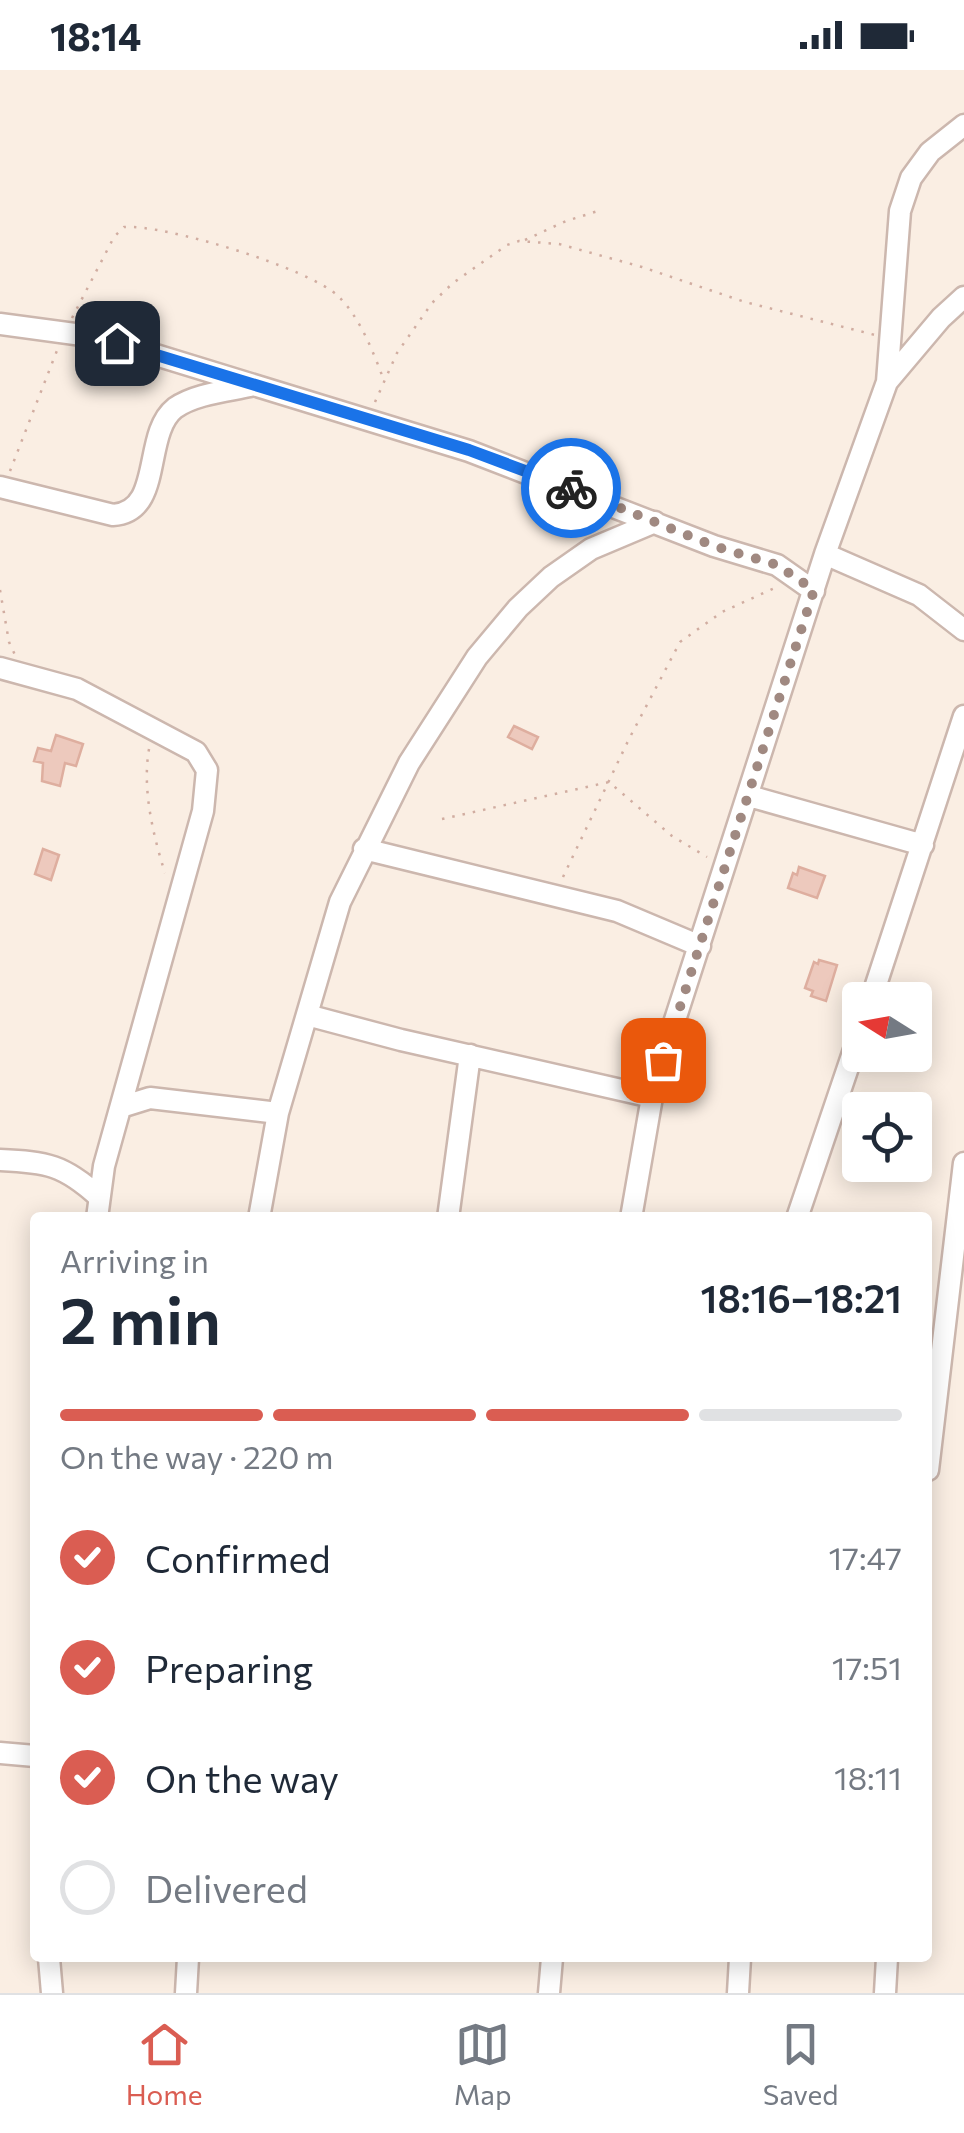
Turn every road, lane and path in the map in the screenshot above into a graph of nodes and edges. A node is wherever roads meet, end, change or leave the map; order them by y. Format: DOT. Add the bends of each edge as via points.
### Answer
graph roads {
  1 [pos="964,125"];
  2 [pos="598,211"];
  3 [pos="524,240"];
  4 [pos="964,297"];
  5 [pos="0,324"];
  6 [pos="66,331"];
  7 [pos="891,339"];
  8 [pos="384,380"];
  9 [pos="886,382"];
  10 [pos="254,386"];
  11 [pos="368,420"];
  12 [pos="2,488"];
  13 [pos="654,522"];
  14 [pos="825,554"];
  15 [pos="806,584"];
  16 [pos="0,590"];
  17 [pos="964,630"];
  18 [pos="0,668"];
  19 [pos="38,676"];
  20 [pos="964,716"];
  21 [pos="153,728"];
  22 [pos="609,782"];
  23 [pos="749,796"];
  24 [pos="442,819"];
  25 [pos="923,845"];
  26 [pos="364,849"];
  27 [pos="728,865"];
  28 [pos="167,878"];
  29 [pos="555,896"];
  30 [pos="700,946"];
  31 [pos="877,982"];
  32 [pos="307,1015"];
  33 [pos="470,1055"];
  34 [pos="846,1072"];
  35 [pos="652,1097"];
  36 [pos="121,1107"];
  37 [pos="278,1113"];
  38 [pos="0,1160"];
  39 [pos="964,1163"];
  40 [pos="98,1207"];
  41 [pos="260,1212"];
  42 [pos="449,1212"];
  43 [pos="632,1212"];
  44 [pos="799,1212"];
  45 [pos="932,1436"];
  46 [pos="0,1752"];
  47 [pos="30,1755"];
  48 [pos="49,1962"];
  49 [pos="188,1962"];
  50 [pos="552,1962"];
  51 [pos="740,1962"];
  52 [pos="887,1962"];
  53 [pos="52,1993"];
  54 [pos="186,1993"];
  55 [pos="548,1993"];
  56 [pos="738,1993"];
  57 [pos="885,1993"];
  1 -- 7 [label="street" via="911,178 900,211"];
  2 -- 3 [label="path"];
  3 -- 7 [label="path" via="575,248"];
  3 -- 8 [label="path" via="507,244 444,290"];
  4 -- 9 [label="street"];
  5 -- 6 [label="street"];
  6 -- 8 [label="path" via="114,237 124,227 144,227 245,252 330,290 354,318"];
  6 -- 10 [label="street"];
  6 -- 12 [label="path"];
  7 -- 9 [label="street"];
  8 -- 11 [label="path"];
  9 -- 14 [label="street"];
  10 -- 11 [label="street"];
  10 -- 12 [label="street" via="177,407 165,420 137,506 124,514"];
  11 -- 13 [label="street" via="469,450"];
  13 -- 15 [label="street" via="777,565"];
  13 -- 26 [label="street" via="592,549 518,608 441,709"];
  14 -- 15 [label="street"];
  14 -- 17 [label="street" via="919,595"];
  15 -- 22 [label="path" via="722,612 680,642"];
  15 -- 23 [label="street"];
  16 -- 19 [label="path" via="14,654"];
  18 -- 19 [label="street"];
  19 -- 21 [label="street"];
  20 -- 25 [label="street"];
  21 -- 28 [label="path" via="147,772"];
  21 -- 36 [label="street" via="196,752 208,784"];
  22 -- 24 [label="path"];
  22 -- 27 [label="path" via="672,836"];
  22 -- 29 [label="path"];
  23 -- 25 [label="street"];
  23 -- 27 [label="street"];
  25 -- 31 [label="street"];
  26 -- 29 [label="street"];
  26 -- 32 [label="street" via="340,902"];
  27 -- 30 [label="street"];
  29 -- 30 [label="street" via="617,911"];
  30 -- 35 [label="street"];
  32 -- 33 [label="street"];
  32 -- 37 [label="street"];
  33 -- 35 [label="street"];
  33 -- 42 [label="street"];
  34 -- 44 [label="street"];
  35 -- 43 [label="street"];
  36 -- 37 [label="street" via="150,1098"];
  36 -- 40 [label="street"];
  37 -- 41 [label="street"];
  38 -- 40 [label="street" via="64,1168"];
  39 -- 45 [label="street"];
  46 -- 47 [label="street"];
  48 -- 53 [label="street"];
  49 -- 54 [label="street"];
  50 -- 55 [label="street"];
  51 -- 56 [label="street"];
  52 -- 57 [label="street"];
}
